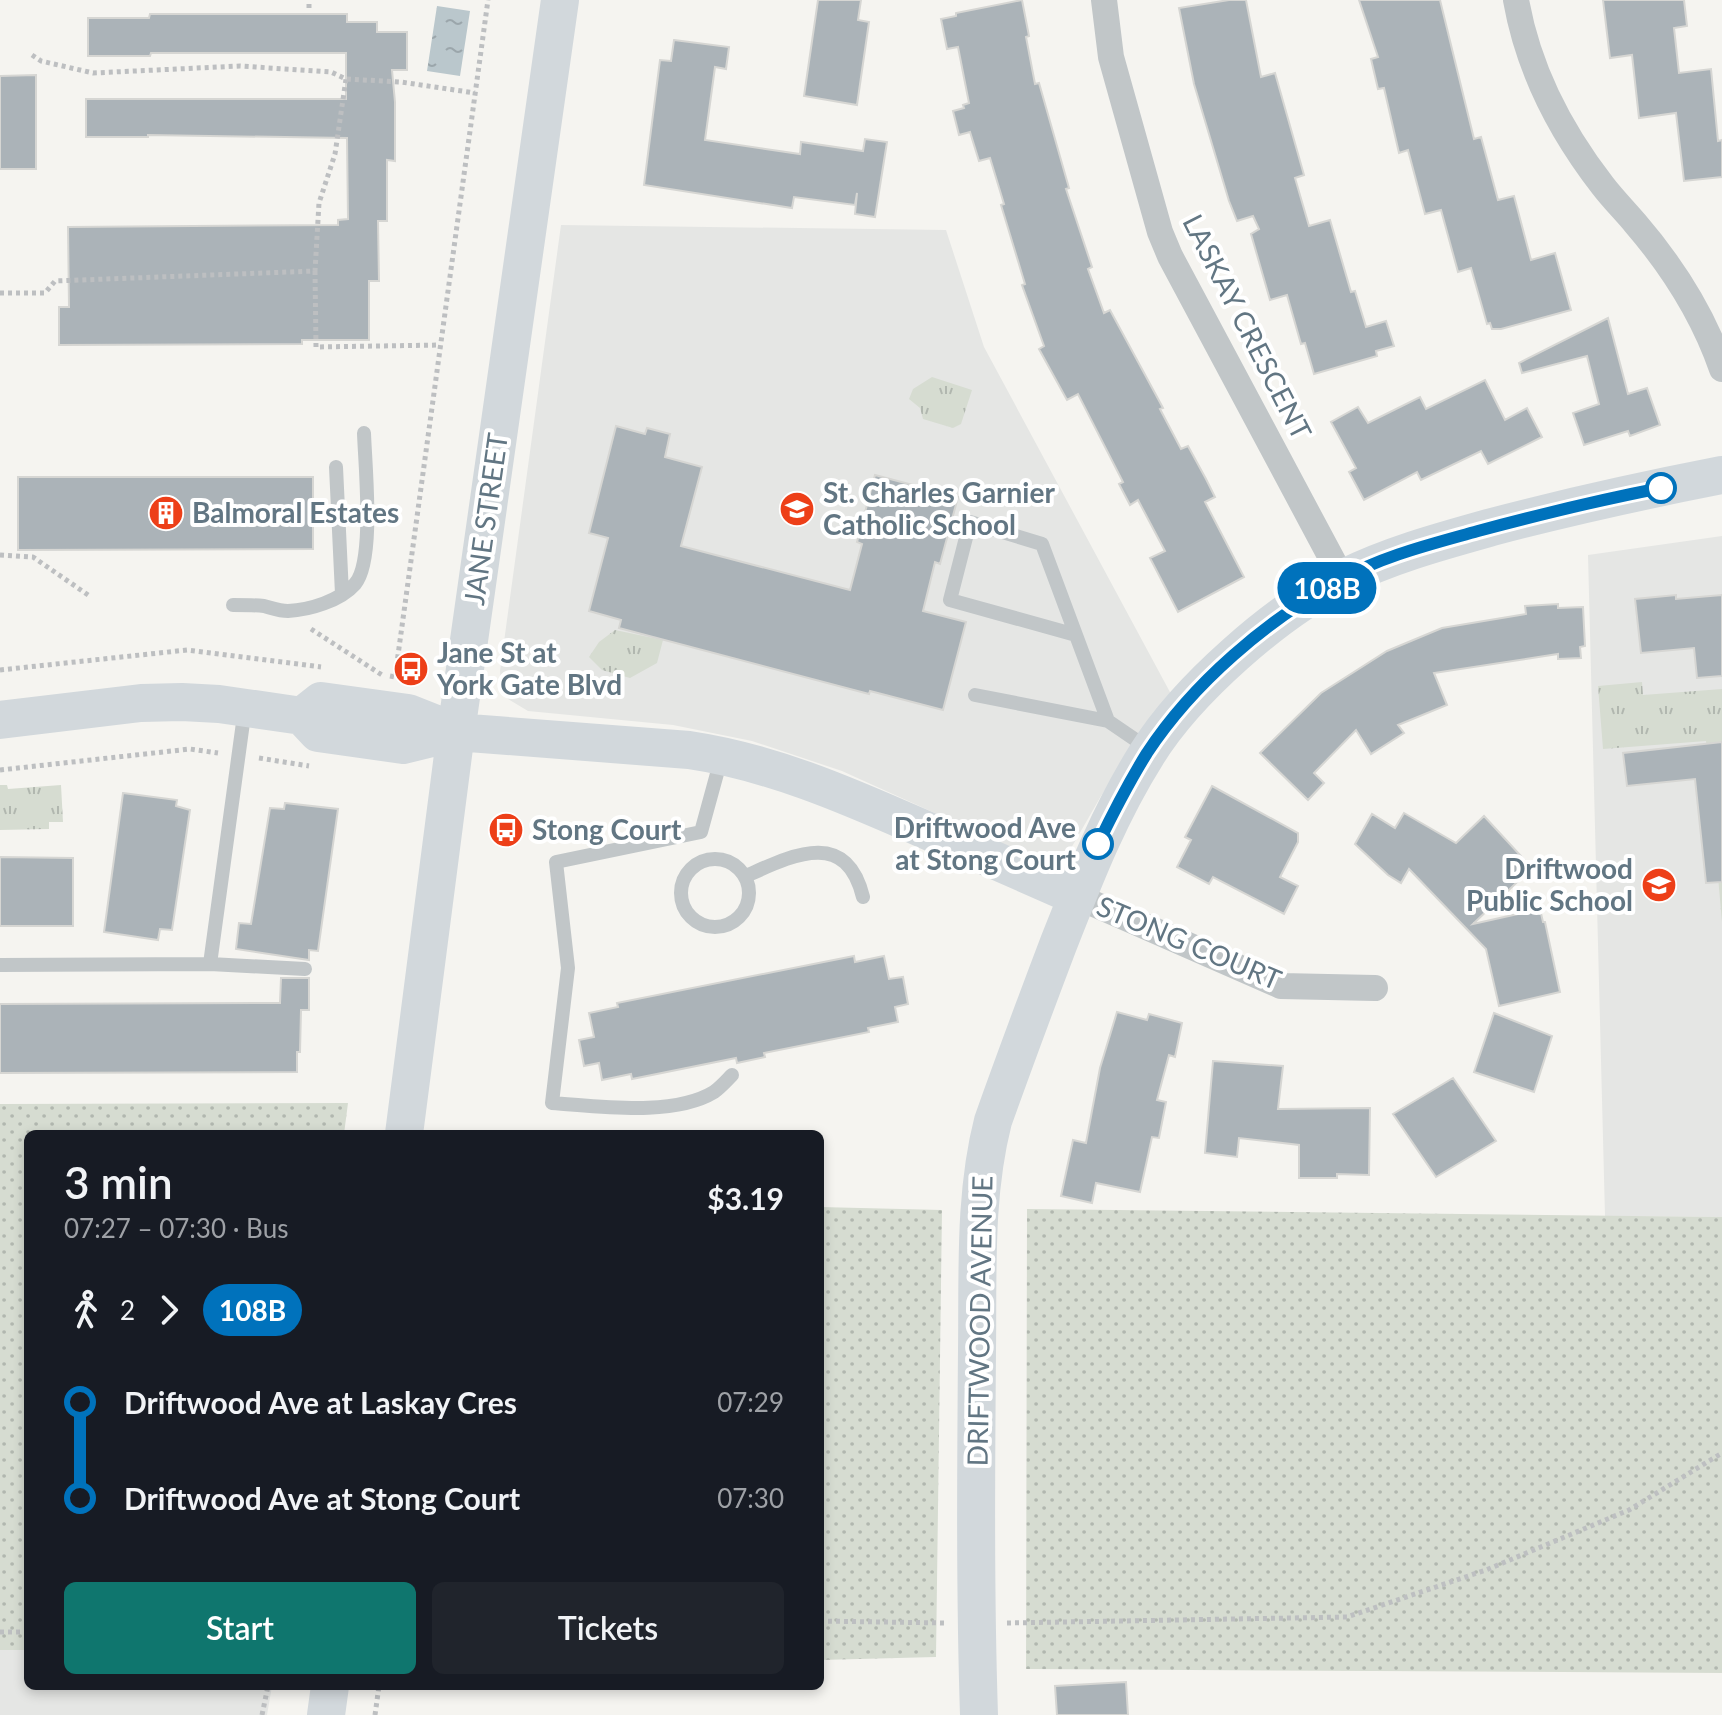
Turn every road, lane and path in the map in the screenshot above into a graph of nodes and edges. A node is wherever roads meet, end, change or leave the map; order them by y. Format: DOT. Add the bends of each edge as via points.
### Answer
graph roads {
  1 [pos="309,0"];
  2 [pos="560,0"];
  3 [pos="1104,0"];
  4 [pos="1516,0"];
  5 [pos="309,8"];
  6 [pos="32,55"];
  7 [pos="346,79"];
  8 [pos="475,93"];
  9 [pos="315,271"];
  10 [pos="0,293"];
  11 [pos="440,345"];
  12 [pos="1722,369"];
  13 [pos="364,433"];
  14 [pos="336,467"];
  15 [pos="1722,475"];
  16 [pos="0,555"];
  17 [pos="1342,578"];
  18 [pos="342,594"];
  19 [pos="91,597"];
  20 [pos="233,605"];
  21 [pos="284,611"];
  22 [pos="1076,635"];
  23 [pos="382,675"];
  24 [pos="975,695"];
  25 [pos="245,708"];
  26 [pos="0,720"];
  27 [pos="1108,721"];
  28 [pos="456,732"];
  29 [pos="1149,749"];
  30 [pos="238,755"];
  31 [pos="722,755"];
  32 [pos="311,767"];
  33 [pos="0,770"];
  34 [pos="701,832"];
  35 [pos="703,861"];
  36 [pos="746,876"];
  37 [pos="1076,896"];
  38 [pos="863,897"];
  39 [pos="210,964"];
  40 [pos="0,965"];
  41 [pos="305,969"];
  42 [pos="1375,988"];
  43 [pos="732,1075"];
  44 [pos="405,1130"];
  45 [pos="1722,1453"];
  46 [pos="824,1621"];
  47 [pos="950,1623"];
  48 [pos="1003,1623"];
  49 [pos="0,1632"];
  50 [pos="24,1632"];
  51 [pos="267,1690"];
  52 [pos="329,1690"];
  53 [pos="378,1690"];
  54 [pos="262,1715"];
  55 [pos="326,1715"];
  56 [pos="375,1715"];
  57 [pos="979,1715"];
  1 -- 5 [label="path"];
  2 -- 28 [label="street, JANE STREET"];
  3 -- 17 [label="street, LASKAY CRESCENT" via="1111,57 1160,232"];
  4 -- 12 [label="street" via="1544,90 1571,141 1686,292"];
  6 -- 7 [label="path" via="93,73 240,66 331,72"];
  7 -- 8 [label="path"];
  7 -- 9 [label="path" via="335,154 319,203"];
  9 -- 10 [label="path" via="55,281 45,293"];
  9 -- 11 [label="path" via="316,347"];
  13 -- 18 [label="lane" via="365,562 356,584"];
  14 -- 18 [label="lane"];
  15 -- 17 [label="street, DRIFTWOOD AVENUE" via="1511,522"];
  16 -- 19 [label="path" via="33,557"];
  17 -- 29 [label="street, DRIFTWOOD AVENUE" via="1226,664"];
  18 -- 21 [label="lane" via="309,609"];
  20 -- 21 [label="lane"];
  21 -- 23 [label="path"];
  22 -- 22 [label="lane" via="950,600 970,522 1042,544"];
  22 -- 27 [label="lane"];
  24 -- 27 [label="lane"];
  25 -- 26 [label="street" via="141,703"];
  25 -- 28 [label="street, STONG COURT" via="302,716 318,733 403,745"];
  25 -- 30 [label="lane"];
  27 -- 29 [label="lane"];
  28 -- 31 [label="street, STONG COURT"];
  28 -- 44 [label="street, JANE STREET"];
  29 -- 37 [label="street, DRIFTWOOD AVENUE"];
  30 -- 32 [label="path"];
  30 -- 33 [label="path" via="190,749"];
  30 -- 39 [label="lane"];
  31 -- 34 [label="lane"];
  31 -- 37 [label="street, STONG COURT" via="853,798"];
  34 -- 35 [label="lane"];
  34 -- 43 [label="lane" via="556,862 568,968 552,1103 663,1107 694,1101"];
  35 -- 36 [label="lane" via="732,862"];
  35 -- 36 [label="lane" via="682,885 684,907 699,923 720,927 740,917 750,898"];
  36 -- 38 [label="lane" via="793,855 830,853 859,878"];
  37 -- 42 [label="street, STONG COURT" via="1281,986"];
  37 -- 57 [label="street, DRIFTWOOD AVENUE" via="985,1155 979,1217"];
  39 -- 40 [label="lane"];
  39 -- 41 [label="lane"];
  45 -- 48 [label="path" via="1629,1510 1486,1570 1347,1617"];
  46 -- 47 [label="path"];
  49 -- 50 [label="path"];
  51 -- 54 [label="path"];
  52 -- 55 [label="street"];
  53 -- 56 [label="path"];
}
